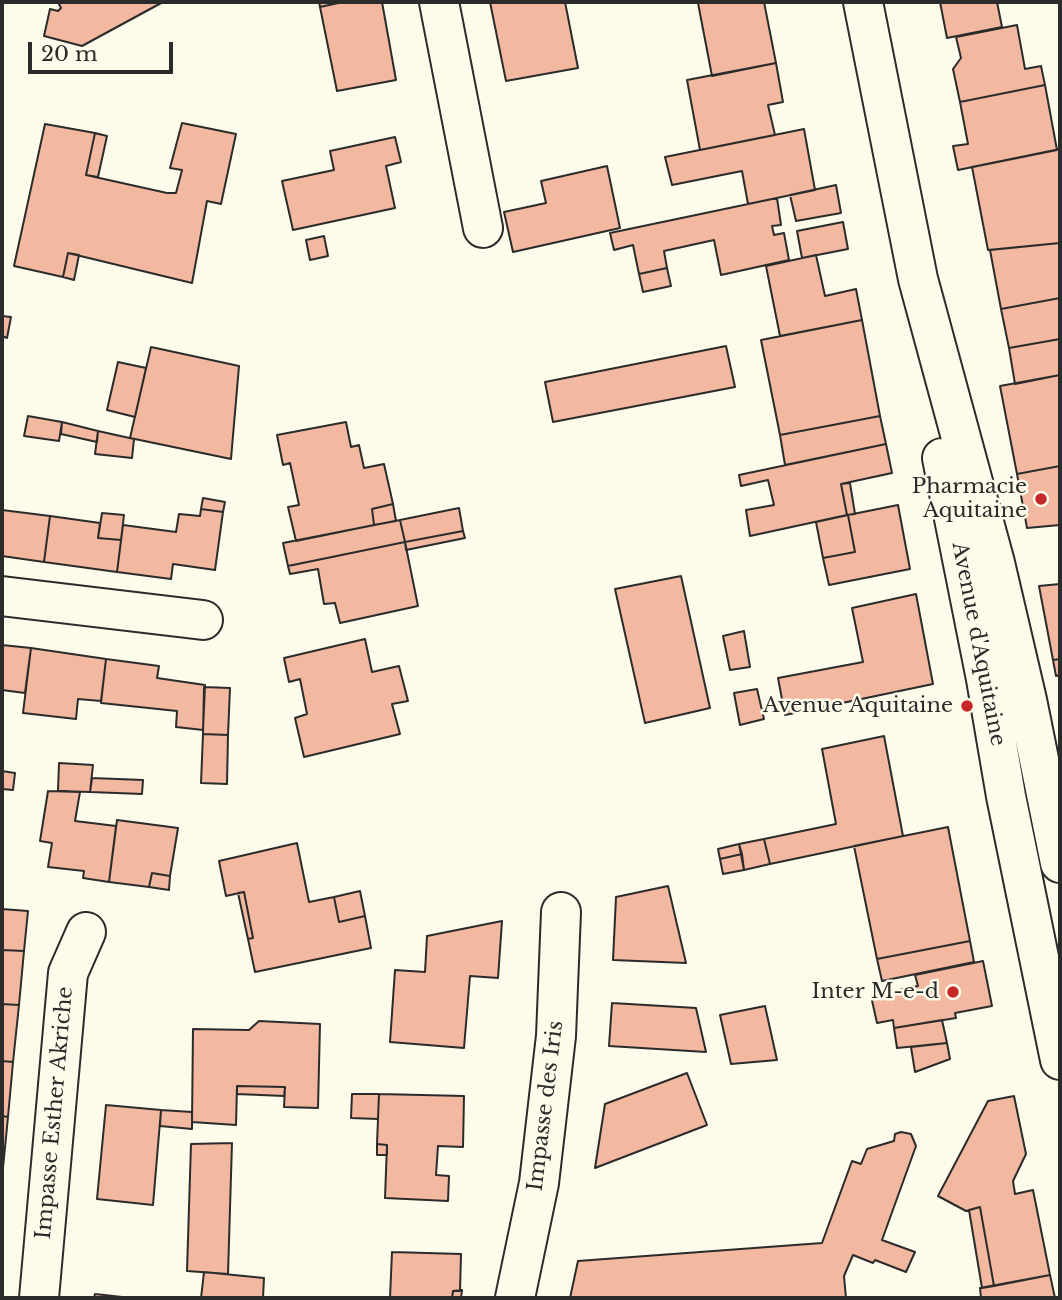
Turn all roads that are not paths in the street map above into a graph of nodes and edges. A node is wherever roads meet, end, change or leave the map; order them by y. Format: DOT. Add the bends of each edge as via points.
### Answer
graph roads {
  1 [pos="439,2"];
  2 [pos="863,2"];
  3 [pos="484,229"];
  4 [pos="918,279"];
  5 [pos="2,596"];
  6 [pos="203,620"];
  7 [pos="1060,863"];
  8 [pos="561,912"];
  9 [pos="86,932"];
  10 [pos="1060,1060"];
  11 [pos="38,1298"];
  12 [pos="515,1298"];
  1 -- 3 [label="main road"];
  2 -- 4 [label="main road"];
  4 -- 7 [label="main road, Avenue d'Aquitaine" via="1001,589"];
  4 -- 10 [label="main road, Avenue d'Aquitaine" via="929,396"];
  5 -- 6 [label="main road"];
  8 -- 12 [label="main road, Impasse des Iris" via="556,1036 539,1183"];
  9 -- 11 [label="main road, Impasse Esther Akriche" via="68,973"];
}
